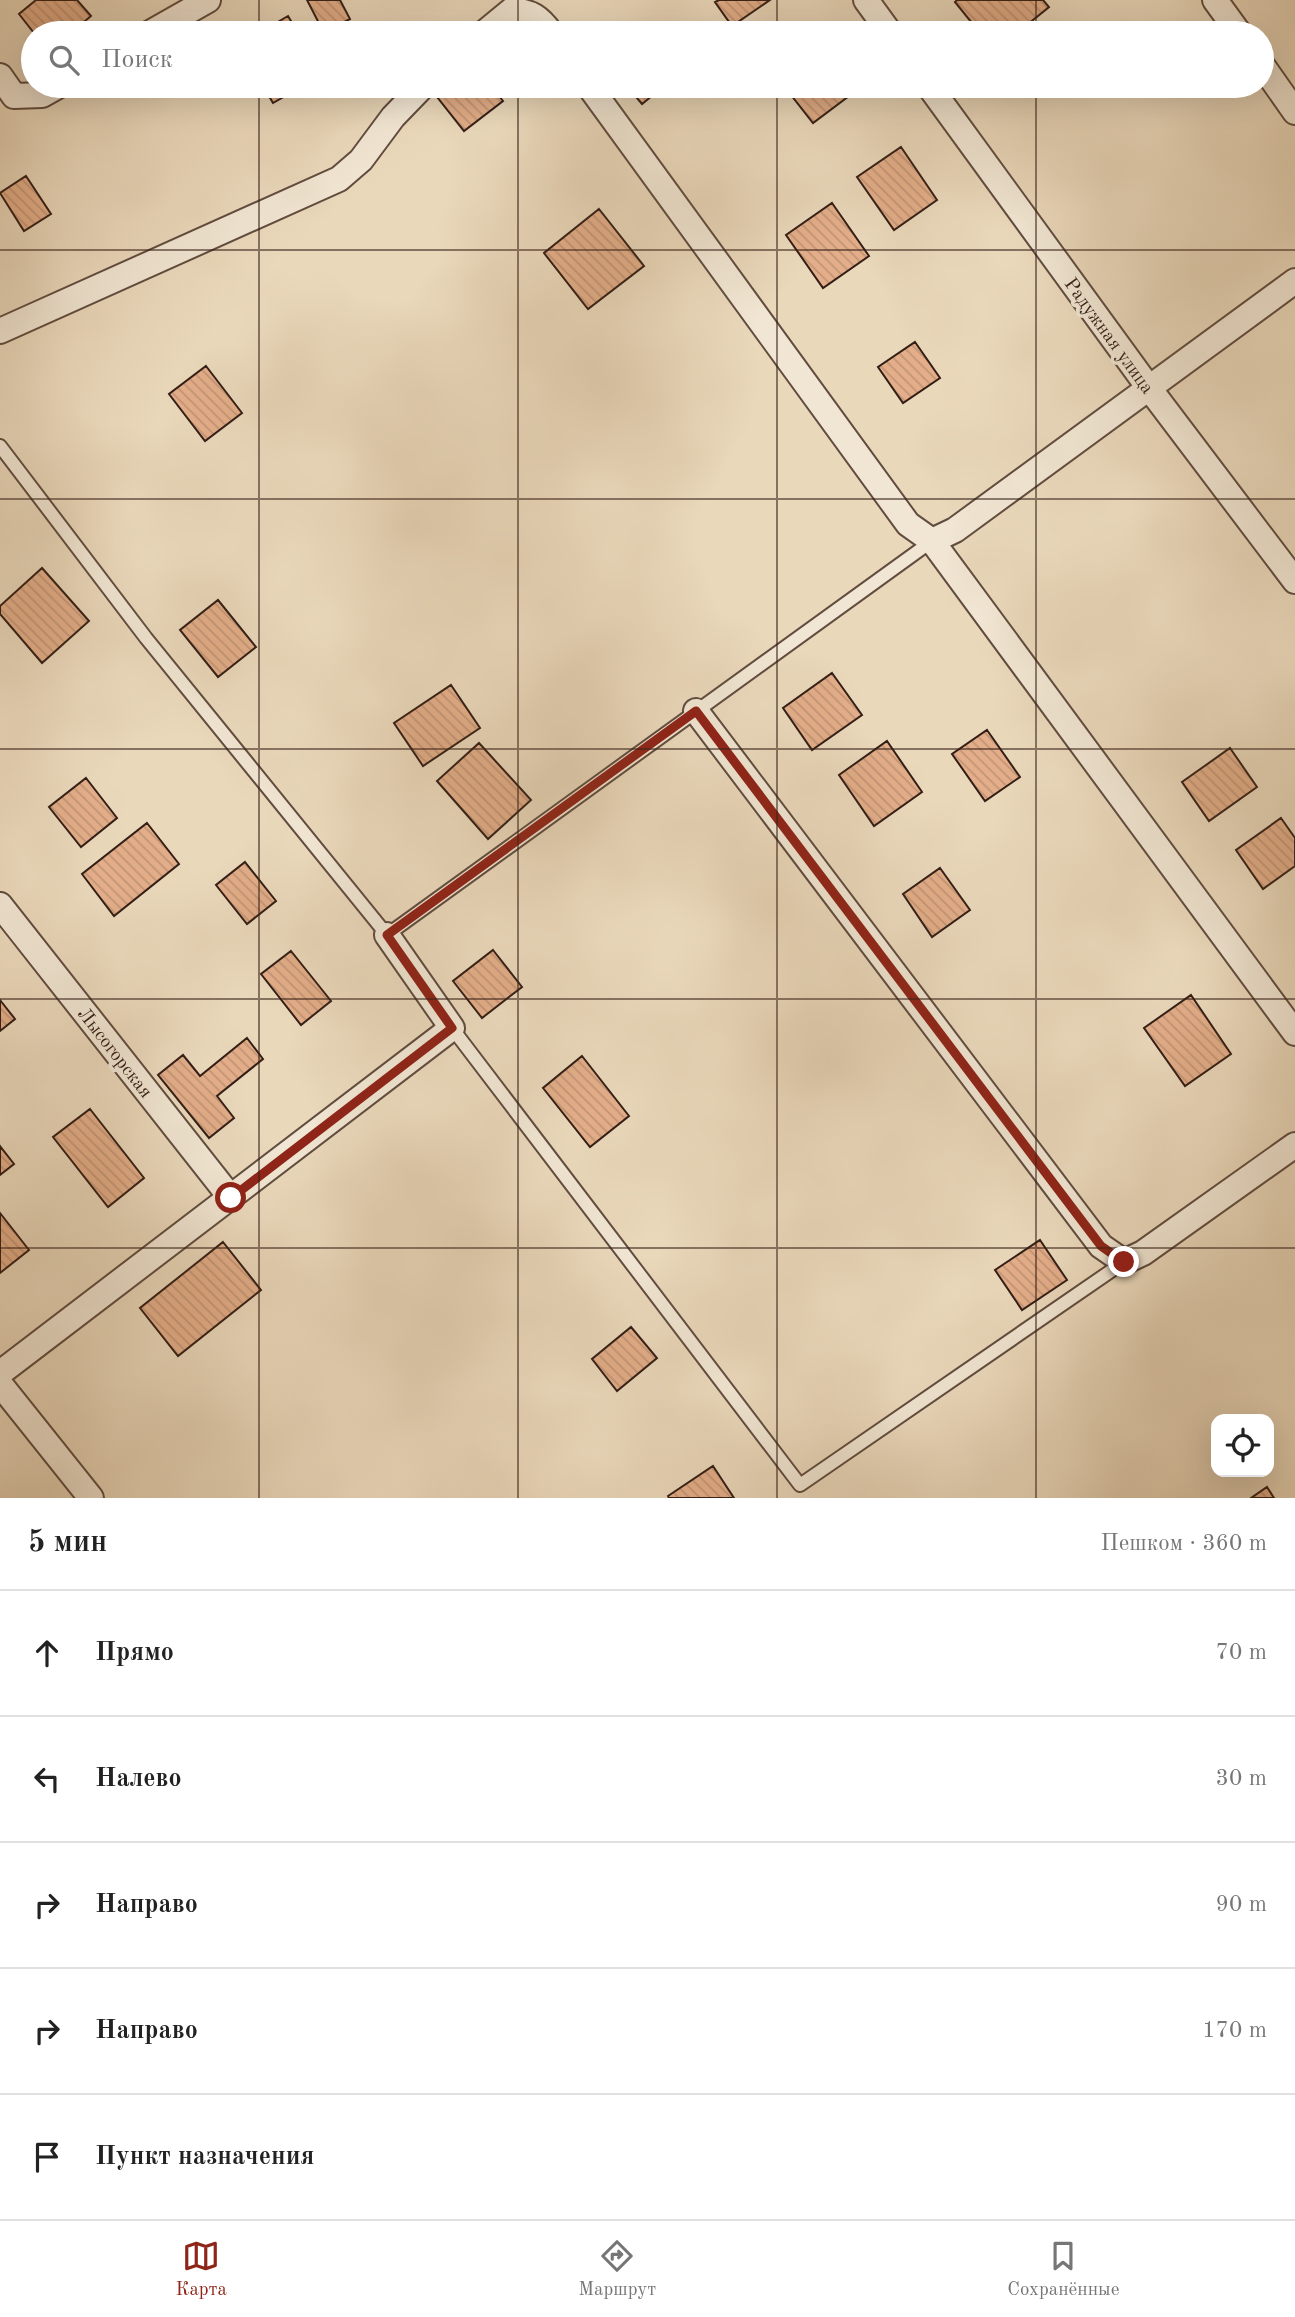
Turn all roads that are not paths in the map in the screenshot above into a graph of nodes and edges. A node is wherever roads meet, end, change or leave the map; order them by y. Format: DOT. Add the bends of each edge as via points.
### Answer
graph roads {
  1 [pos="208,0"];
  2 [pos="866,0"];
  3 [pos="1215,0"];
  4 [pos="171,21"];
  5 [pos="499,21"];
  6 [pos="542,21"];
  7 [pos="881,21"];
  8 [pos="1230,21"];
  9 [pos="0,76"];
  10 [pos="1274,82"];
  11 [pos="21,96"];
  12 [pos="411,98"];
  13 [pos="598,98"];
  14 [pos="938,98"];
  15 [pos="1295,112"];
  16 [pos="1295,281"];
  17 [pos="0,331"];
  18 [pos="1149,388"];
  19 [pos="0,446"];
  20 [pos="932,541"];
  21 [pos="1295,581"];
  22 [pos="696,711"];
  23 [pos="0,905"];
  24 [pos="387,935"];
  25 [pos="452,1028"];
  26 [pos="1295,1033"];
  27 [pos="1295,1145"];
  28 [pos="231,1198"];
  29 [pos="1124,1262"];
  30 [pos="0,1373"];
  31 [pos="0,1384"];
  32 [pos="91,1498"];
  1 -- 4 [label="street"];
  2 -- 7 [label="street"];
  3 -- 8 [label="street"];
  5 -- 6 [label="street" via="512,10 529,11"];
  9 -- 11 [label="street" via="14,96"];
  10 -- 15 [label="street"];
  12 -- 17 [label="street" via="361,160 339,179"];
  13 -- 20 [label="street" via="908,524"];
  14 -- 18 [label="street, Радужная улица"];
  16 -- 18 [label="street"];
  18 -- 20 [label="street" via="955,530"];
  18 -- 21 [label="street, Радужная улица"];
  19 -- 24 [label="lane" via="146,638"];
  20 -- 22 [label="lane"];
  20 -- 26 [label="street"];
  22 -- 24 [label="lane"];
  22 -- 29 [label="street" via="1101,1246"];
  23 -- 28 [label="street, Лысогорская"];
  24 -- 25 [label="street"];
  25 -- 28 [label="street"];
  25 -- 29 [label="lane" via="800,1485"];
  27 -- 29 [label="street"];
  28 -- 30 [label="street"];
  31 -- 32 [label="street"];
}
